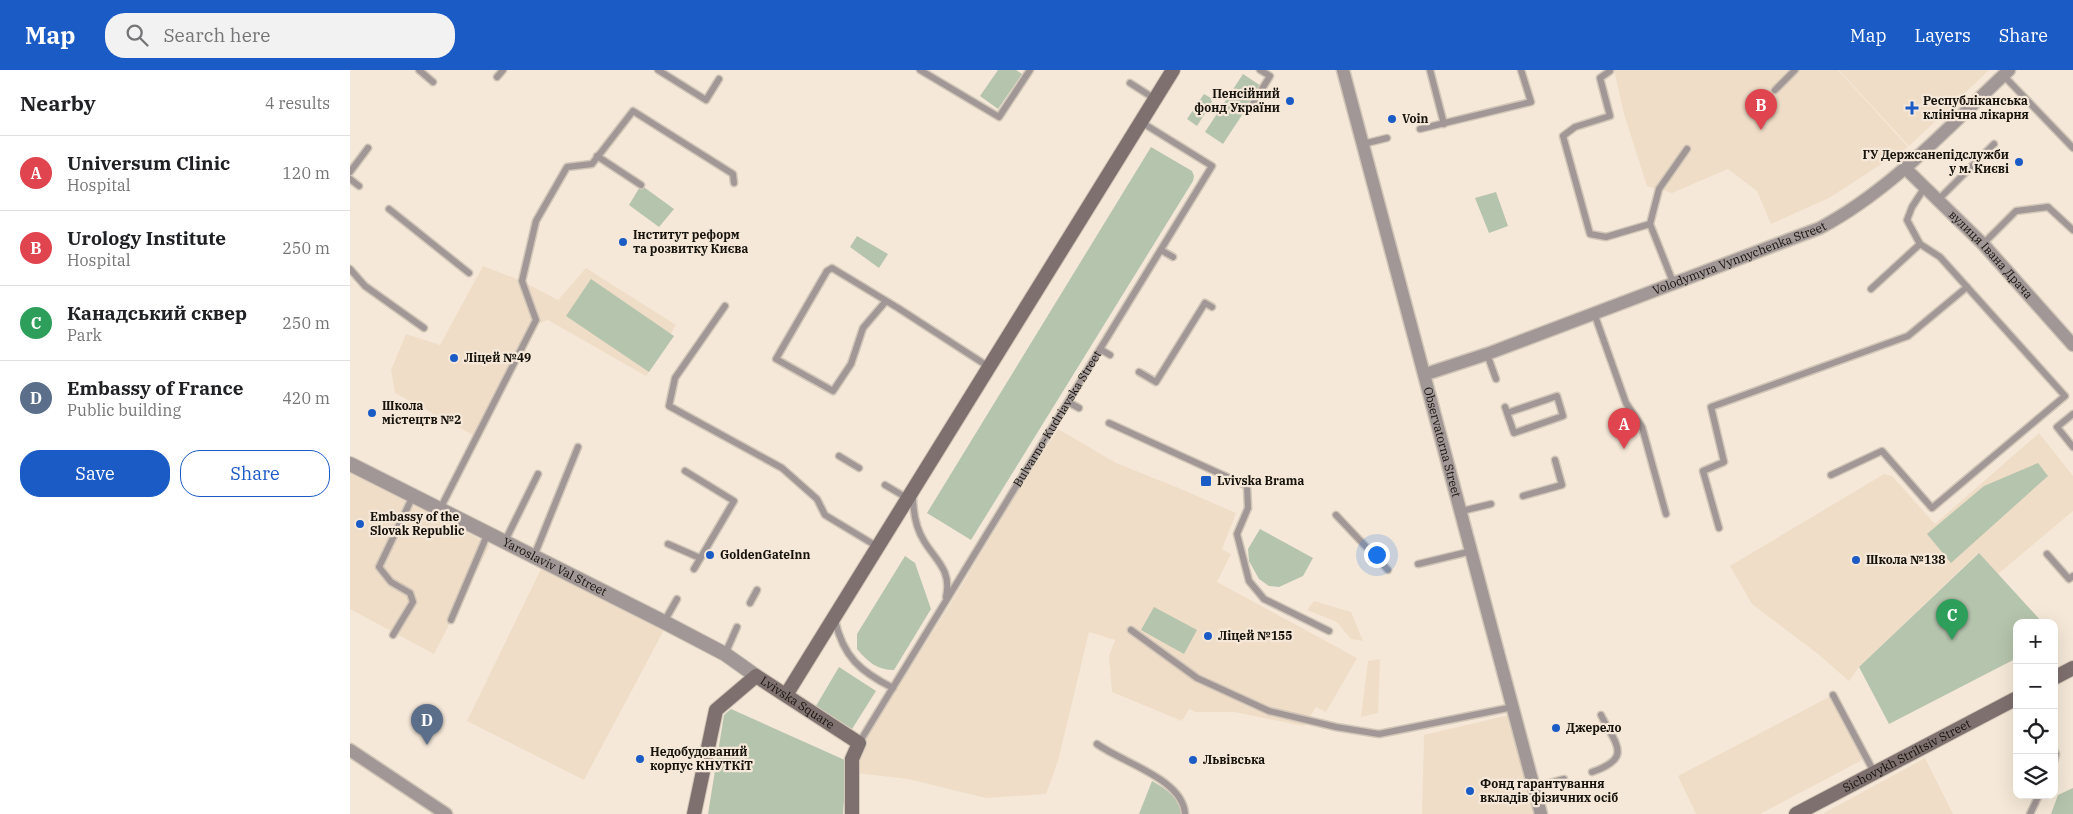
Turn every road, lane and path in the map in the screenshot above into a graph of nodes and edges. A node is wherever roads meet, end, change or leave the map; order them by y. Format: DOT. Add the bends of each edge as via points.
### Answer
graph roads {
  1 [pos="419,70"];
  2 [pos="503,70"];
  3 [pos="658,70"];
  4 [pos="920,70"];
  5 [pos="1172,70"];
  6 [pos="1260,70"];
  7 [pos="1344,70"];
  8 [pos="1430,70"];
  9 [pos="1521,70"];
  10 [pos="1611,70"];
  11 [pos="1795,70"];
  12 [pos="1028,71"];
  13 [pos="2006,73"];
  14 [pos="497,77"];
  15 [pos="719,79"];
  16 [pos="433,82"];
  17 [pos="1130,83"];
  18 [pos="1775,90"];
  19 [pos="1155,99"];
  20 [pos="1249,110"];
  21 [pos="1141,122"];
  22 [pos="1444,124"];
  23 [pos="1420,130"];
  24 [pos="1387,138"];
  25 [pos="1363,144"];
  26 [pos="1994,144"];
  27 [pos="368,148"];
  28 [pos="2073,148"];
  29 [pos="1686,149"];
  30 [pos="598,156"];
  31 [pos="1905,168"];
  32 [pos="350,172"];
  33 [pos="350,179"];
  34 [pos="734,183"];
  35 [pos="641,185"];
  36 [pos="359,186"];
  37 [pos="1925,187"];
  38 [pos="1938,200"];
  39 [pos="389,209"];
  40 [pos="1650,224"];
  41 [pos="2073,230"];
  42 [pos="1920,244"];
  43 [pos="1983,244"];
  44 [pos="1161,250"];
  45 [pos="1173,257"];
  46 [pos="350,269"];
  47 [pos="469,273"];
  48 [pos="1673,282"];
  49 [pos="1967,287"];
  50 [pos="1871,289"];
  51 [pos="886,302"];
  52 [pos="725,306"];
  53 [pos="1212,307"];
  54 [pos="1594,313"];
  55 [pos="424,328"];
  56 [pos="2073,345"];
  57 [pos="1100,349"];
  58 [pos="1487,354"];
  59 [pos="1110,355"];
  60 [pos="989,367"];
  61 [pos="1139,372"];
  62 [pos="1426,374"];
  63 [pos="1496,379"];
  64 [pos="1068,402"];
  65 [pos="1079,408"];
  66 [pos="1506,410"];
  67 [pos="2073,414"];
  68 [pos="1109,423"];
  69 [pos="578,447"];
  70 [pos="2073,447"];
  71 [pos="839,456"];
  72 [pos="1556,460"];
  73 [pos="350,464"];
  74 [pos="859,468"];
  75 [pos="685,471"];
  76 [pos="538,474"];
  77 [pos="1831,475"];
  78 [pos="885,485"];
  79 [pos="414,495"];
  80 [pos="910,496"];
  81 [pos="1523,496"];
  82 [pos="1491,504"];
  83 [pos="440,509"];
  84 [pos="1462,512"];
  85 [pos="1666,514"];
  86 [pos="1336,515"];
  87 [pos="1719,528"];
  88 [pos="488,533"];
  89 [pos="505,541"];
  90 [pos="668,544"];
  91 [pos="878,548"];
  92 [pos="1472,551"];
  93 [pos="2047,554"];
  94 [pos="534,556"];
  95 [pos="700,558"];
  96 [pos="1418,564"];
  97 [pos="694,569"];
  98 [pos="1388,570"];
  99 [pos="2073,576"];
  100 [pos="757,590"];
  101 [pos="677,598"];
  102 [pos="750,603"];
  103 [pos="945,603"];
  104 [pos="834,618"];
  105 [pos="451,620"];
  106 [pos="664,622"];
  107 [pos="737,627"];
  108 [pos="1131,630"];
  109 [pos="1329,631"];
  110 [pos="393,634"];
  111 [pos="725,654"];
  112 [pos="2073,668"];
  113 [pos="756,676"];
  114 [pos="2058,676"];
  115 [pos="893,688"];
  116 [pos="786,695"];
  117 [pos="1834,695"];
  118 [pos="2013,700"];
  119 [pos="1513,707"];
  120 [pos="1602,715"];
  121 [pos="859,743"];
  122 [pos="1097,744"];
  123 [pos="350,750"];
  124 [pos="1592,772"];
  125 [pos="1874,772"];
  126 [pos="1564,779"];
  127 [pos="1534,787"];
  128 [pos="2037,799"];
  129 [pos="446,814"];
  130 [pos="694,814"];
  131 [pos="852,814"];
  132 [pos="1185,814"];
  133 [pos="1541,814"];
  134 [pos="1796,814"];
  135 [pos="2030,814"];
  1 -- 16 [label="lane"];
  2 -- 14 [label="lane"];
  3 -- 15 [label="lane" via="706,100"];
  4 -- 12 [label="lane" via="999,118"];
  5 -- 19 [label="main road"];
  6 -- 20 [label="lane" via="1270,76"];
  7 -- 25 [label="street, Observatorna Street"];
  8 -- 22 [label="lane"];
  9 -- 22 [label="lane" via="1532,102"];
  10 -- 40 [label="lane" via="1600,78 1610,116 1575,127 1563,136 1590,234 1606,237"];
  11 -- 18 [label="lane"];
  13 -- 28 [label="lane"];
  13 -- 31 [label="street, Volodymyra Vynnychenka Street"];
  17 -- 19 [label="lane"];
  19 -- 21 [label="main road"];
  21 -- 44 [label="lane, Bulvarno-Kudriavska Street" via="1212,166"];
  21 -- 60 [label="main road"];
  22 -- 23 [label="lane"];
  24 -- 25 [label="lane"];
  25 -- 62 [label="street, Observatorna Street"];
  26 -- 38 [label="lane"];
  27 -- 32 [label="lane"];
  29 -- 40 [label="lane" via="1659,190"];
  30 -- 34 [label="lane" via="633,111 733,174"];
  30 -- 35 [label="lane"];
  30 -- 83 [label="lane" via="592,164 567,167 536,221 522,281 536,320"];
  31 -- 37 [label="street, вулиця Івана Драча"];
  31 -- 48 [label="street, Volodymyra Vynnychenka Street" via="1875,194 1820,228"];
  33 -- 36 [label="lane"];
  37 -- 38 [label="street, вулиця Івана Драча"];
  37 -- 42 [label="lane" via="1907,220"];
  38 -- 43 [label="street, вулиця Івана Драча"];
  39 -- 47 [label="lane"];
  40 -- 48 [label="lane"];
  41 -- 43 [label="lane" via="2048,207 2016,211"];
  42 -- 49 [label="lane" via="1940,257"];
  42 -- 50 [label="lane"];
  43 -- 56 [label="street, вулиця Івана Драча"];
  44 -- 45 [label="lane"];
  44 -- 57 [label="lane, Bulvarno-Kudriavska Street"];
  46 -- 55 [label="lane" via="365,286"];
  48 -- 54 [label="street, Volodymyra Vynnychenka Street"];
  49 -- 77 [label="lane" via="2064,396 1932,508 1882,452"];
  49 -- 87 [label="lane" via="1908,336 1711,407 1724,462 1703,471"];
  51 -- 51 [label="lane" via="832,268 776,359 833,391 851,364 863,328"];
  51 -- 60 [label="lane"];
  52 -- 91 [label="lane" via="675,378 669,406 782,468 817,499 825,516"];
  53 -- 61 [label="lane" via="1205,303 1156,382"];
  54 -- 58 [label="street, Volodymyra Vynnychenka Street"];
  54 -- 85 [label="lane" via="1626,404 1642,427"];
  57 -- 59 [label="lane"];
  57 -- 64 [label="lane, Bulvarno-Kudriavska Street"];
  58 -- 62 [label="street, Volodymyra Vynnychenka Street"];
  58 -- 63 [label="lane"];
  60 -- 80 [label="main road"];
  62 -- 84 [label="street, Observatorna Street"];
  64 -- 65 [label="lane"];
  64 -- 103 [label="lane, Bulvarno-Kudriavska Street"];
  66 -- 66 [label="lane" via="1557,396 1563,416 1514,433"];
  67 -- 70 [label="lane" via="2057,427"];
  68 -- 109 [label="lane" via="1246,486 1248,508 1237,534 1249,581 1264,599"];
  69 -- 94 [label="lane"];
  71 -- 74 [label="lane"];
  72 -- 81 [label="lane" via="1562,485"];
  73 -- 79 [label="street, Yaroslaviv Val Street"];
  75 -- 95 [label="lane" via="734,501"];
  76 -- 89 [label="lane"];
  78 -- 80 [label="lane"];
  79 -- 83 [label="street, Yaroslaviv Val Street"];
  79 -- 110 [label="lane" via="378,567 391,582 410,593 413,602"];
  80 -- 91 [label="main road"];
  80 -- 103 [label="lane" via="924,542 944,572 948,587"];
  82 -- 84 [label="lane"];
  83 -- 88 [label="street, Yaroslaviv Val Street"];
  84 -- 92 [label="street, Observatorna Street"];
  86 -- 98 [label="lane"];
  88 -- 89 [label="street, Yaroslaviv Val Street"];
  88 -- 105 [label="lane"];
  89 -- 94 [label="street, Yaroslaviv Val Street"];
  90 -- 95 [label="lane"];
  91 -- 104 [label="main road"];
  92 -- 96 [label="lane"];
  92 -- 119 [label="street, Observatorna Street"];
  93 -- 99 [label="lane" via="2069,579"];
  94 -- 106 [label="street, Yaroslaviv Val Street"];
  95 -- 97 [label="lane"];
  100 -- 102 [label="lane"];
  101 -- 106 [label="lane"];
  103 -- 115 [label="lane, Bulvarno-Kudriavska Street"];
  104 -- 115 [label="lane" via="844,647 856,664"];
  104 -- 116 [label="main road"];
  106 -- 111 [label="street, Yaroslaviv Val Street"];
  107 -- 111 [label="lane"];
  108 -- 119 [label="lane" via="1197,678 1269,711 1336,727 1379,734"];
  111 -- 113 [label="street, Yaroslaviv Val Street"];
  112 -- 114 [label="main road"];
  113 -- 116 [label="main road, Lvivska Square"];
  113 -- 130 [label="main road, Lvivska Square" via="716,710"];
  115 -- 121 [label="lane, Bulvarno-Kudriavska Street"];
  116 -- 121 [label="main road, Lvivska Square"];
  117 -- 125 [label="lane"];
  118 -- 125 [label="main road, Sichovykh Striltsiv Street"];
  119 -- 127 [label="street, Observatorna Street"];
  120 -- 124 [label="lane" via="1618,756 1607,767"];
  121 -- 131 [label="main road" via="852,759"];
  122 -- 132 [label="lane" via="1169,784 1185,806"];
  123 -- 129 [label="street"];
  125 -- 134 [label="main road, Sichovykh Striltsiv Street"];
  126 -- 127 [label="lane"];
  127 -- 133 [label="street, Observatorna Street"];
  128 -- 135 [label="lane"];
}
